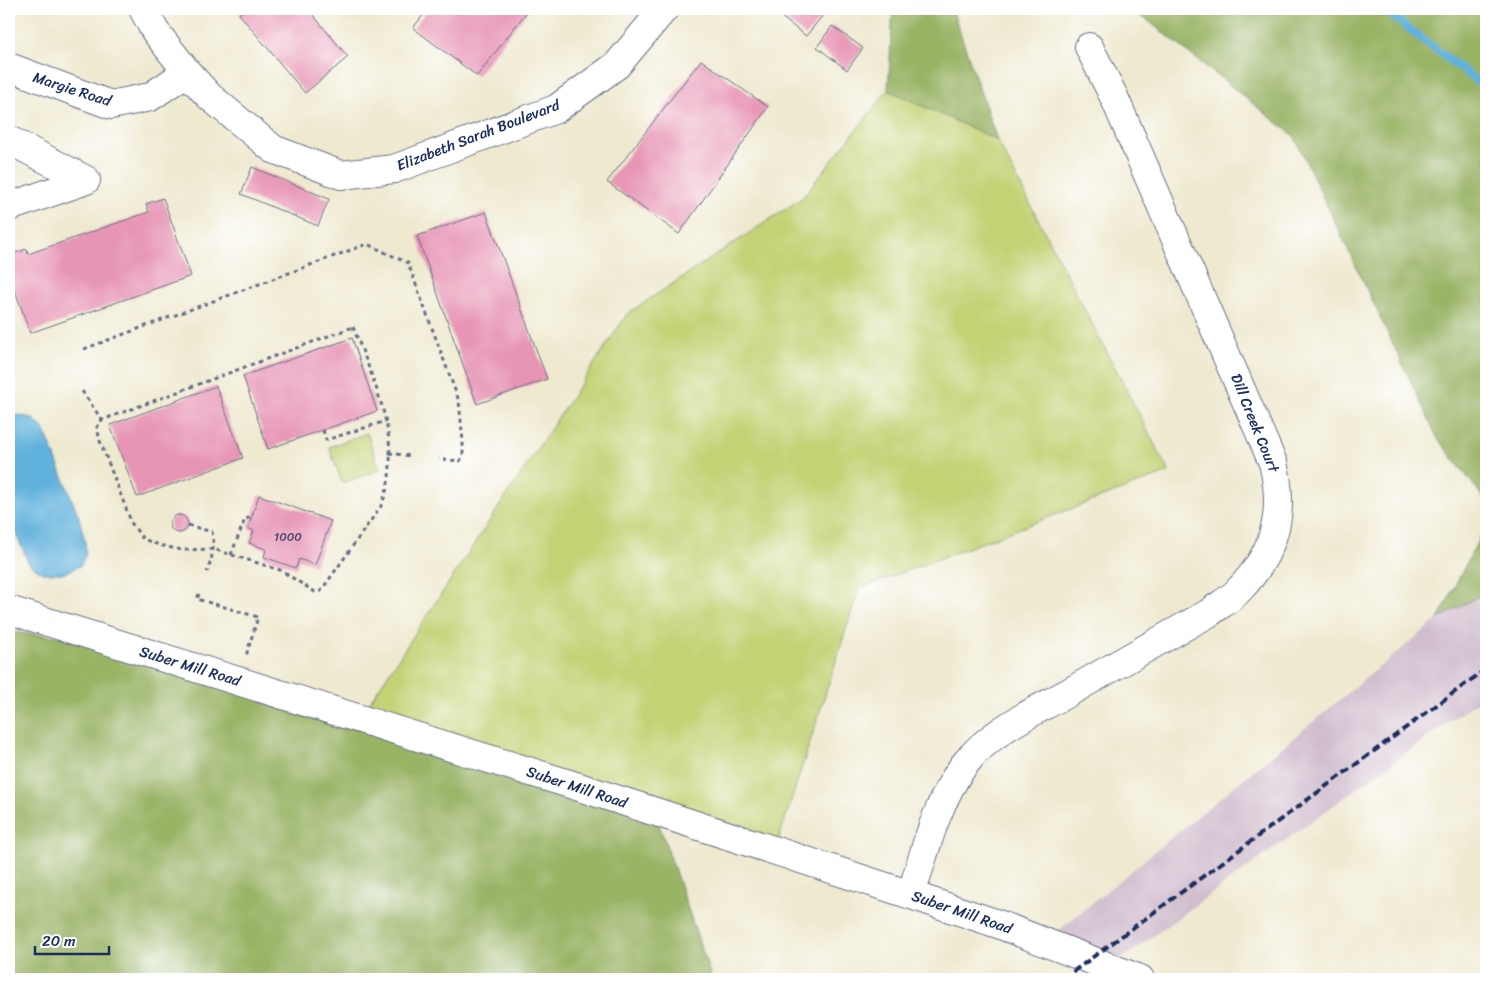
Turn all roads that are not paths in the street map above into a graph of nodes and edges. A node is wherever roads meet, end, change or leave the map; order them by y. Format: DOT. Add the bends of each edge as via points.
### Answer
graph roads {
  1 [pos="143,9"];
  2 [pos="664,9"];
  3 [pos="1089,47"];
  4 [pos="187,72"];
  5 [pos="12,76"];
  6 [pos="9,140"];
  7 [pos="9,207"];
  8 [pos="9,610"];
  9 [pos="911,895"];
  10 [pos="1140,979"];
  1 -- 4 [label="street, Elizabeth Sarah Boulevard" via="155,31"];
  2 -- 4 [label="street, Elizabeth Sarah Boulevard" via="617,65 556,109 394,168 341,175 273,149 209,96"];
  3 -- 9 [label="street, Dill Creek Court" via="1114,97 1274,463 1278,512 1271,544 1264,558 1236,593 1209,613 1016,722 982,746 964,765 945,798"];
  4 -- 5 [label="street, Margie Road" via="150,97 111,105"];
  6 -- 7 [label="street" via="86,180"];
  8 -- 9 [label="street, Suber Mill Road" via="576,786"];
  9 -- 10 [label="street, Suber Mill Road" via="998,924"];
}
